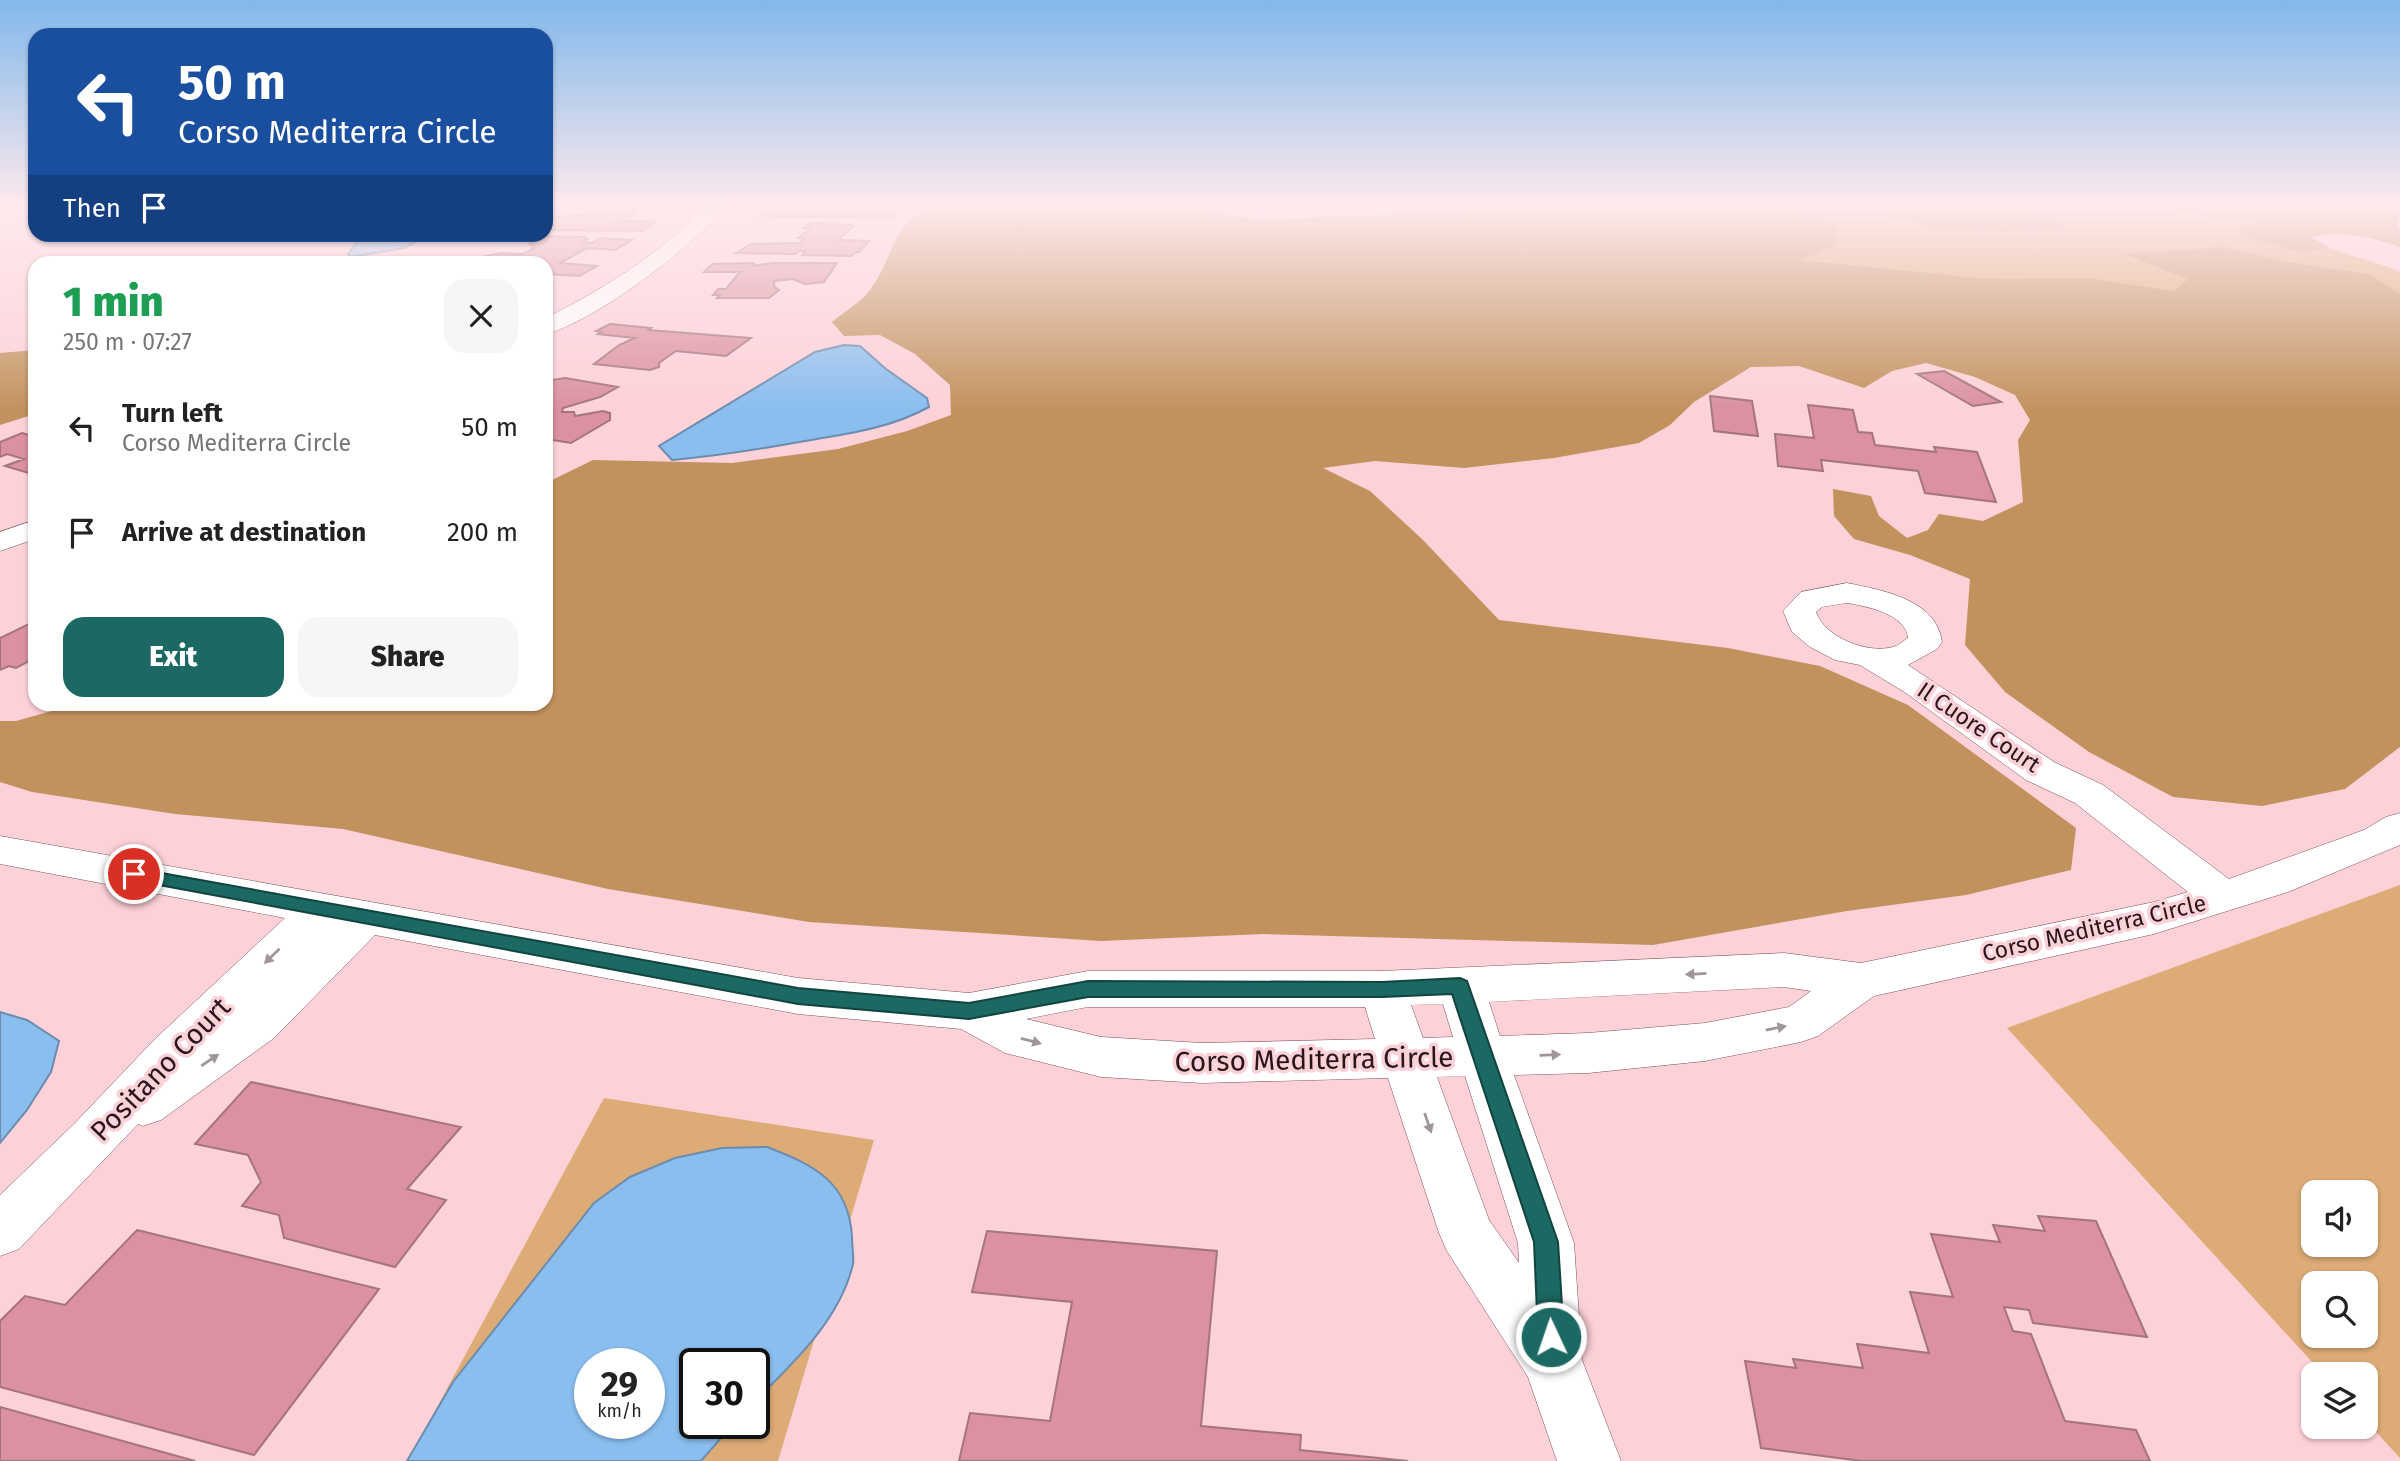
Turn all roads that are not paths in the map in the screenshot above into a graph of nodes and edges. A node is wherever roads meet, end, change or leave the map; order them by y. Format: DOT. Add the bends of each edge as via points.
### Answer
graph roads {
  1 [pos="636,274"];
  2 [pos="553,323"];
  3 [pos="28,532"];
  4 [pos="0,542"];
  5 [pos="1917,651"];
  6 [pos="1870,657"];
  7 [pos="2089,794"];
  8 [pos="2400,827"];
  9 [pos="0,850"];
  10 [pos="2223,897"];
  11 [pos="321,909"];
  12 [pos="366,917"];
  13 [pos="1861,981"];
  14 [pos="1460,986"];
  15 [pos="1382,989"];
  16 [pos="969,1011"];
  17 [pos="1484,1056"];
  18 [pos="1406,1058"];
  19 [pos="93,1139"];
  20 [pos="0,1231"];
  21 [pos="1552,1361"];
  22 [pos="1589,1461"];
  1 -- 2 [label="street"];
  3 -- 4 [label="street"];
  5 -- 6 [label="street, Il Cuore Court" via="1902,657"];
  5 -- 6 [label="street, Il Cuore Court" via="1925,642 1924,632 1908,613 1890,604 1847,593 1822,594 1799,607 1797,617 1815,639"];
  5 -- 7 [label="street, Il Cuore Court" via="1960,693 2065,762"];
  6 -- 7 [label="street, Il Cuore Court" via="2040,771"];
  7 -- 10 [label="street, Il Cuore Court"];
  8 -- 10 [label="street, Corso Mediterra Circle" via="2355,849"];
  9 -- 11 [label="street, Corso Mediterra Circle"];
  10 -- 13 [label="street, Corso Mediterra Circle" via="2154,918"];
  11 -- 12 [label="street, Corso Mediterra Circle"];
  11 -- 19 [label="street, Positano Court, one-way" via="172,1053"];
  12 -- 16 [label="street, Corso Mediterra Circle" via="798,996"];
  19 -- 12 [label="street, one-way" via="257,1026"];
  13 -- 14 [label="street, Corso Mediterra Circle, one-way" via="1784,970"];
  17 -- 13 [label="street, Corso Mediterra Circle, one-way" via="1588,1054 1705,1042 1801,1023"];
  14 -- 15 [label="street, Corso Mediterra Circle"];
  14 -- 17 [label="street"];
  15 -- 16 [label="street, Corso Mediterra Circle" via="1088,989"];
  15 -- 18 [label="street"];
  16 -- 18 [label="street, Corso Mediterra Circle, one-way" via="1022,1040 1101,1057 1202,1063"];
  17 -- 18 [label="street, Corso Mediterra Circle"];
  17 -- 21 [label="street" via="1546,1242"];
  18 -- 21 [label="street, one-way" via="1466,1233"];
  19 -- 20 [label="street, Positano Court"];
  21 -- 22 [label="street"];
}
